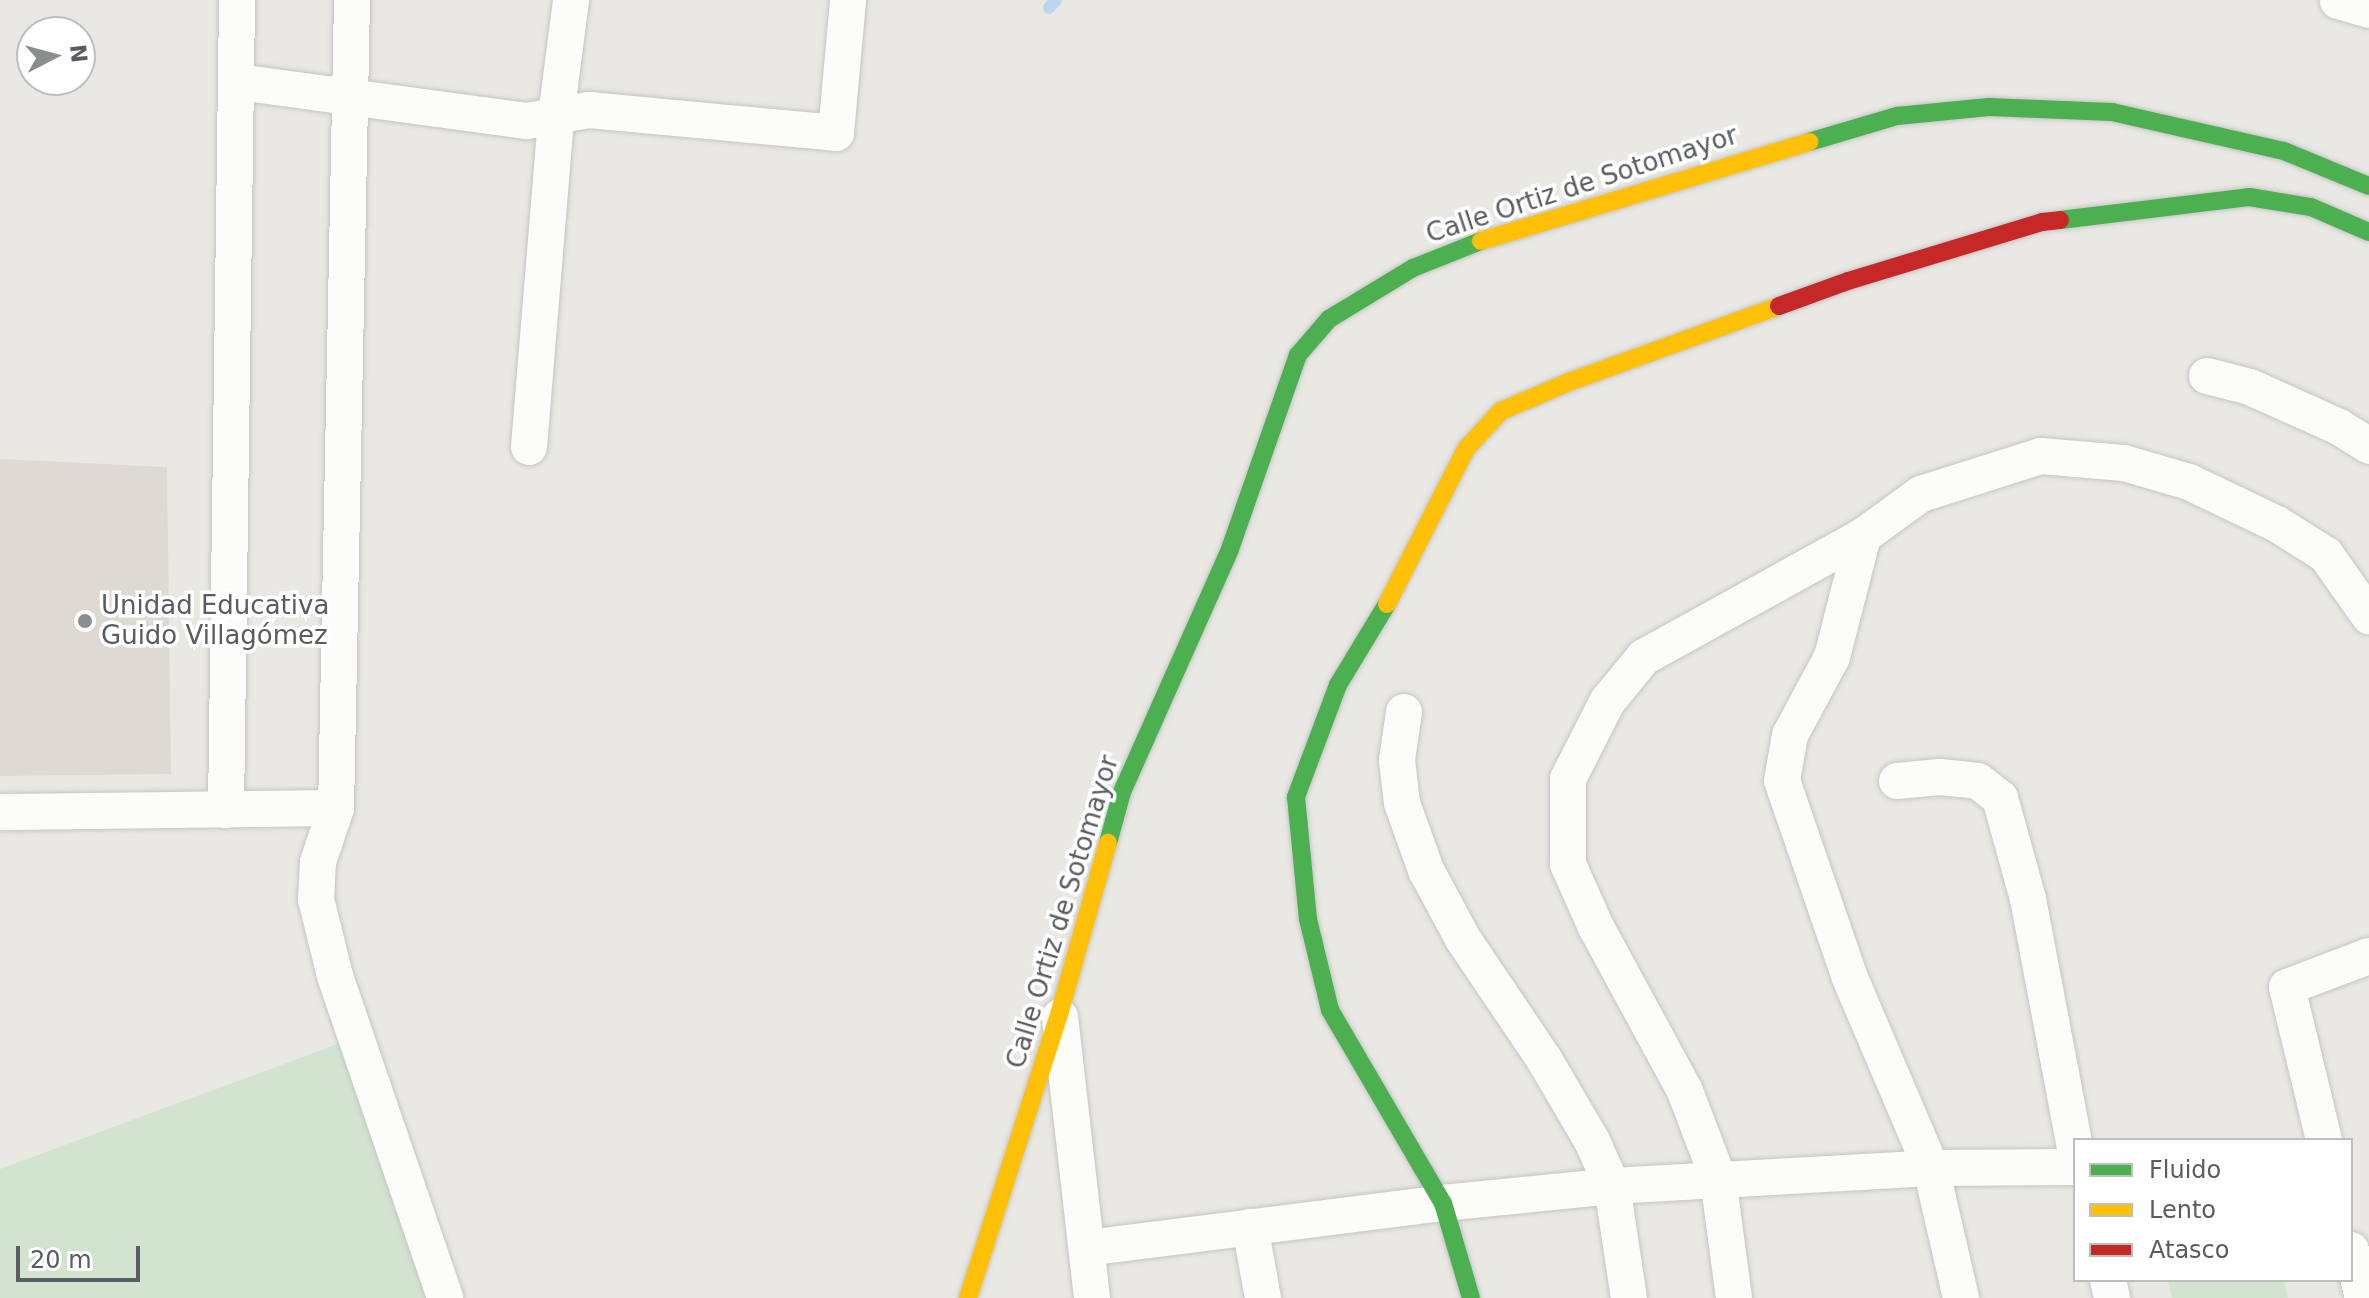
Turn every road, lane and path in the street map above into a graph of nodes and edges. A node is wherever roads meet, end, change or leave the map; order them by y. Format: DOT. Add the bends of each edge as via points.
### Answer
graph roads {
  1 [pos="237,0"];
  2 [pos="352,0"];
  3 [pos="571,0"];
  4 [pos="848,0"];
  5 [pos="2338,1"];
  6 [pos="2369,10"];
  7 [pos="238,82"];
  8 [pos="350,98"];
  9 [pos="556,116"];
  10 [pos="2369,186"];
  11 [pos="2369,232"];
  12 [pos="2207,376"];
  13 [pos="2369,446"];
  14 [pos="529,447"];
  15 [pos="1863,536"];
  16 [pos="2369,616"];
  17 [pos="1404,712"];
  18 [pos="1897,781"];
  19 [pos="336,808"];
  20 [pos="226,810"];
  21 [pos="0,812"];
  22 [pos="2369,956"];
  23 [pos="1060,1011"];
  24 [pos="2073,1138"];
  25 [pos="2324,1138"];
  26 [pos="2073,1167"];
  27 [pos="1931,1168"];
  28 [pos="1718,1178"];
  29 [pos="1612,1186"];
  30 [pos="1443,1203"];
  31 [pos="1250,1227"];
  32 [pos="1087,1248"];
  33 [pos="2353,1258"];
  34 [pos="445,1298"];
  35 [pos="968,1298"];
  36 [pos="1092,1298"];
  37 [pos="1263,1298"];
  38 [pos="1471,1298"];
  39 [pos="1629,1298"];
  40 [pos="1734,1298"];
  41 [pos="1961,1298"];
  42 [pos="2363,1298"];
  1 -- 7 [label="street"];
  2 -- 8 [label="street"];
  3 -- 9 [label="street"];
  4 -- 9 [label="street" via="836,133 589,110"];
  5 -- 6 [label="street"];
  7 -- 8 [label="street"];
  7 -- 20 [label="street"];
  8 -- 9 [label="street" via="527,121"];
  8 -- 19 [label="street"];
  9 -- 14 [label="street"];
  10 -- 23 [label="street, Calle Ortiz de Sotomayor" via="2284,151 2112,112 1989,107 1897,116 1467,245 1413,268 1329,319 1298,355 1230,549 1122,792"];
  11 -- 30 [label="street" via="2311,207 2249,197 2042,222 1848,281 1501,411 1466,449 1394,592 1338,685 1296,797 1308,919 1330,1010"];
  12 -- 13 [label="street" via="2250,387"];
  15 -- 16 [label="street" via="1921,494 2041,456 2124,463 2189,482 2314,547 2326,555"];
  15 -- 27 [label="street" via="1832,657 1790,735 1782,781 1850,978"];
  15 -- 28 [label="street" via="1644,657 1607,702 1568,779 1568,864 1685,1091"];
  17 -- 29 [label="street" via="1397,760 1402,803 1426,870 1463,939 1576,1114"];
  18 -- 24 [label="street" via="1978,781 2000,798 2028,899"];
  19 -- 20 [label="street"];
  19 -- 34 [label="street" via="318,862 316,899 335,976"];
  20 -- 21 [label="street"];
  22 -- 25 [label="street" via="2287,987"];
  23 -- 32 [label="street"];
  23 -- 35 [label="street, Calle Ortiz de Sotomayor"];
  26 -- 27 [label="street"];
  27 -- 28 [label="street"];
  27 -- 41 [label="street"];
  28 -- 29 [label="street"];
  28 -- 40 [label="street"];
  29 -- 30 [label="street"];
  29 -- 39 [label="street"];
  30 -- 31 [label="street"];
  30 -- 38 [label="street"];
  31 -- 32 [label="street"];
  31 -- 37 [label="street"];
  32 -- 36 [label="street"];
  33 -- 42 [label="street"];
}
